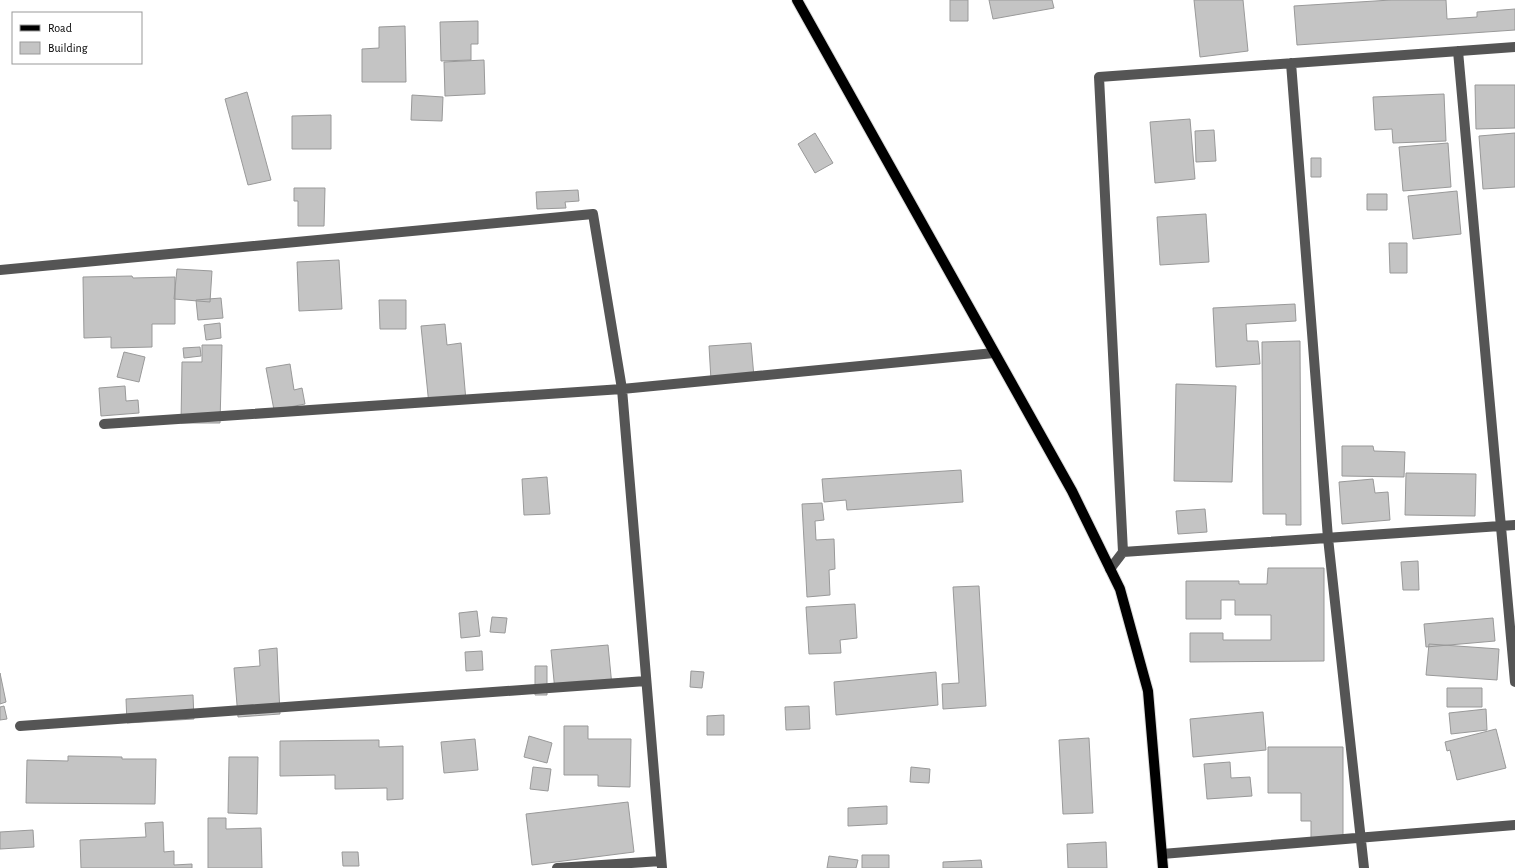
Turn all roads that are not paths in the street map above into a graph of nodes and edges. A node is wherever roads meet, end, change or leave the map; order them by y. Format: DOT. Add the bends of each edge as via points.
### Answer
graph roads {
  1 [pos="797,0"];
  2 [pos="1515,47"];
  3 [pos="1458,51"];
  4 [pos="1291,63"];
  5 [pos="0,270"];
  6 [pos="994,353"];
  7 [pos="622,389"];
  8 [pos="104,424"];
  9 [pos="1515,524"];
  10 [pos="1501,526"];
  11 [pos="1328,538"];
  12 [pos="1123,552"];
  13 [pos="1110,569"];
  14 [pos="646,681"];
  15 [pos="1515,682"];
  16 [pos="20,726"];
  17 [pos="1515,826"];
  18 [pos="1361,838"];
  19 [pos="1162,854"];
  20 [pos="661,864"];
  21 [pos="557,868"];
  22 [pos="1163,868"];
  23 [pos="1364,868"];
  1 -- 6 [label="main road"];
  2 -- 3 [label="street"];
  3 -- 4 [label="street"];
  3 -- 10 [label="street"];
  4 -- 11 [label="street"];
  4 -- 12 [label="street" via="1099,77"];
  5 -- 7 [label="street" via="593,214"];
  6 -- 7 [label="street"];
  6 -- 13 [label="main road" via="1072,491"];
  7 -- 8 [label="street"];
  7 -- 14 [label="street"];
  9 -- 10 [label="street"];
  10 -- 11 [label="street"];
  10 -- 15 [label="street"];
  11 -- 12 [label="street"];
  11 -- 18 [label="street"];
  12 -- 13 [label="street"];
  13 -- 19 [label="main road" via="1120,589 1148,691"];
  14 -- 16 [label="street"];
  14 -- 20 [label="street"];
  17 -- 18 [label="street"];
  18 -- 19 [label="street"];
  18 -- 23 [label="street"];
  19 -- 22 [label="main road"];
  20 -- 21 [label="street"];
}
